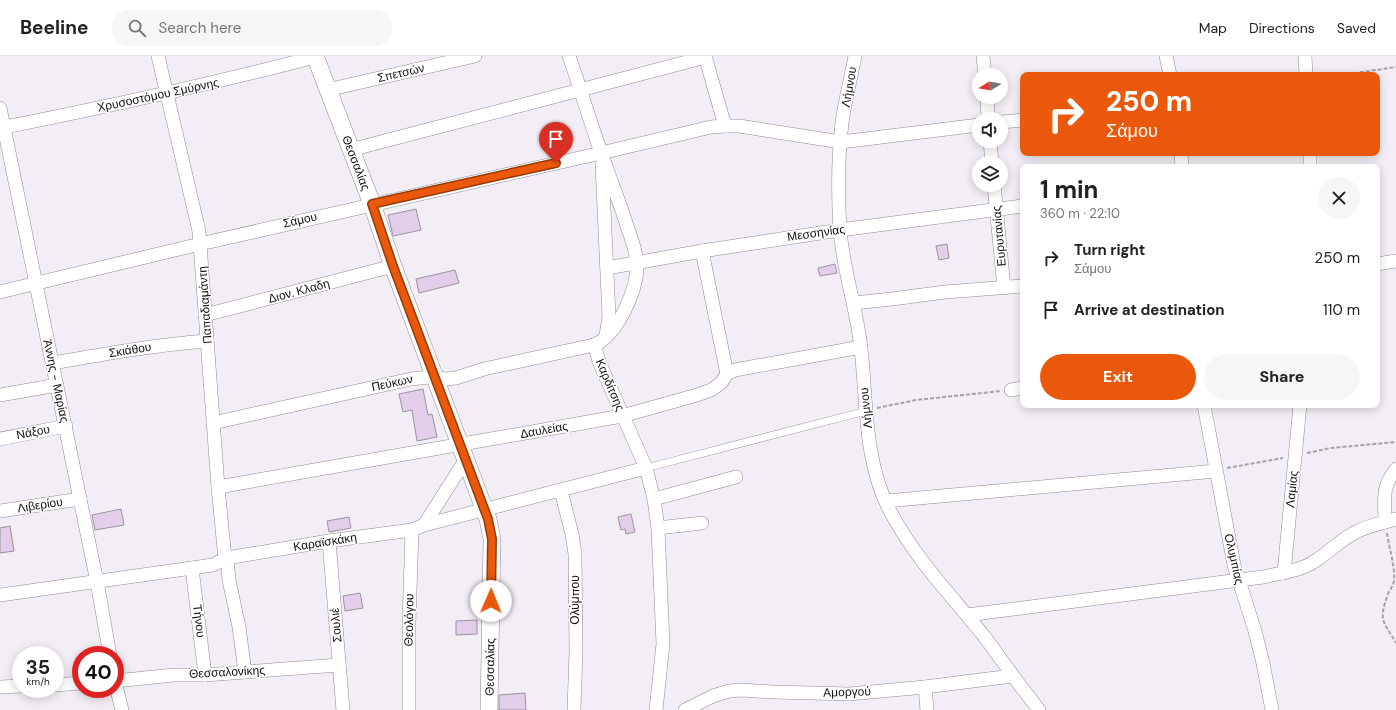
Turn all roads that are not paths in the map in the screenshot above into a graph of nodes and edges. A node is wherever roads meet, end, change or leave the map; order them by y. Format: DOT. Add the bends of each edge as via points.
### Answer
graph roads {
  1 [pos="158,56"];
  2 [pos="475,56"];
  3 [pos="569,56"];
  4 [pos="706,56"];
  5 [pos="854,56"];
  6 [pos="983,56"];
  7 [pos="1166,56"];
  8 [pos="1305,56"];
  9 [pos="315,57"];
  10 [pos="984,68"];
  11 [pos="1169,72"];
  12 [pos="1306,72"];
  13 [pos="327,90"];
  14 [pos="581,90"];
  15 [pos="167,94"];
  16 [pos="0,108"];
  17 [pos="1020,120"];
  18 [pos="1008,121"];
  19 [pos="725,126"];
  20 [pos="972,126"];
  21 [pos="2,127"];
  22 [pos="841,142"];
  23 [pos="350,150"];
  24 [pos="601,154"];
  25 [pos="995,192"];
  26 [pos="372,204"];
  27 [pos="1020,206"];
  28 [pos="996,209"];
  29 [pos="840,230"];
  30 [pos="200,244"];
  31 [pos="702,251"];
  32 [pos="1396,261"];
  33 [pos="637,263"];
  34 [pos="1380,264"];
  35 [pos="393,266"];
  36 [pos="607,268"];
  37 [pos="36,284"];
  38 [pos="1020,286"];
  39 [pos="1004,288"];
  40 [pos="0,292"];
  41 [pos="854,303"];
  42 [pos="205,315"];
  43 [pos="606,336"];
  44 [pos="207,340"];
  45 [pos="594,344"];
  46 [pos="861,347"];
  47 [pos="53,362"];
  48 [pos="727,374"];
  49 [pos="436,377"];
  50 [pos="58,385"];
  51 [pos="0,395"];
  52 [pos="1205,408"];
  53 [pos="1300,408"];
  54 [pos="866,411"];
  55 [pos="622,416"];
  56 [pos="213,423"];
  57 [pos="66,426"];
  58 [pos="0,439"];
  59 [pos="463,452"];
  60 [pos="646,468"];
  61 [pos="1396,468"];
  62 [pos="1216,471"];
  63 [pos="736,477"];
  64 [pos="218,487"];
  65 [pos="561,491"];
  66 [pos="80,499"];
  67 [pos="654,499"];
  68 [pos="886,502"];
  69 [pos="484,509"];
  70 [pos="0,511"];
  71 [pos="1390,521"];
  72 [pos="702,523"];
  73 [pos="418,527"];
  74 [pos="658,528"];
  75 [pos="329,540"];
  76 [pos="226,559"];
  77 [pos="192,568"];
  78 [pos="1284,573"];
  79 [pos="1238,580"];
  80 [pos="97,582"];
  81 [pos="0,595"];
  82 [pos="967,615"];
  83 [pos="108,646"];
  84 [pos="339,664"];
  85 [pos="245,672"];
  86 [pos="205,675"];
  87 [pos="1012,676"];
  88 [pos="124,681"];
  89 [pos="12,687"];
  90 [pos="925,687"];
  91 [pos="0,688"];
  92 [pos="119,698"];
  93 [pos="122,710"];
  94 [pos="343,710"];
  95 [pos="409,710"];
  96 [pos="489,710"];
  97 [pos="574,710"];
  98 [pos="656,710"];
  99 [pos="685,710"];
  100 [pos="927,710"];
  101 [pos="1039,710"];
  102 [pos="1272,710"];
  1 -- 15 [label="street, Παπαδιαμάντη"];
  2 -- 13 [label="street, Σπετσών"];
  3 -- 14 [label="street, Καρδίτσης"];
  4 -- 14 [label="street"];
  4 -- 19 [label="street"];
  5 -- 22 [label="street, Λήμνου"];
  6 -- 10 [label="street"];
  7 -- 11 [label="street"];
  8 -- 12 [label="street"];
  9 -- 13 [label="street, Θεσσαλίας"];
  9 -- 15 [label="street, Χρυσοστόμου Σμύρνης"];
  13 -- 23 [label="street, Θεσσαλίας"];
  14 -- 23 [label="street"];
  14 -- 24 [label="street, Καρδίτσης"];
  15 -- 21 [label="street, Χρυσοστόμου Σμύρνης"];
  15 -- 30 [label="street, Παπαδιαμάντη"];
  16 -- 21 [label="street, Άννης - Μαρίας"];
  17 -- 18 [label="street"];
  19 -- 22 [label="street, Σάμου"];
  19 -- 24 [label="street, Σάμου" via="711,127"];
  20 -- 22 [label="street, Σάμου"];
  21 -- 37 [label="street, Άννης - Μαρίας"];
  22 -- 29 [label="street, Λήμνου"];
  23 -- 26 [label="street, Θεσσαλίας"];
  24 -- 26 [label="street, Σάμου"];
  24 -- 33 [label="street, Καρδίτσης" via="624,217"];
  24 -- 36 [label="street"];
  25 -- 28 [label="street, Ευρυτανίας"];
  26 -- 30 [label="street, Σάμου"];
  26 -- 35 [label="street, Θεσσαλίας"];
  27 -- 28 [label="street, Μεσσηνίας"];
  28 -- 29 [label="street, Μεσσηνίας"];
  28 -- 39 [label="street, Ευρυτανίας"];
  29 -- 31 [label="street, Μεσσηνίας"];
  29 -- 41 [label="street, Λήμνου"];
  30 -- 37 [label="street, Σάμου"];
  30 -- 42 [label="street, Παπαδιαμάντη"];
  31 -- 33 [label="street, Μεσσηνίας"];
  31 -- 48 [label="street"];
  32 -- 34 [label="street"];
  33 -- 36 [label="street, Μεσσηνίας"];
  33 -- 43 [label="street, Καρδίτσης" via="636,282 630,301"];
  35 -- 42 [label="street, Διον. Κλαδη"];
  35 -- 49 [label="street, Θεσσαλίας"];
  36 -- 43 [label="street" via="609,317"];
  37 -- 40 [label="street, Σάμου"];
  37 -- 47 [label="street, Άννης - Μαρίας"];
  38 -- 39 [label="street"];
  39 -- 41 [label="street"];
  41 -- 46 [label="street, Λήμνου"];
  42 -- 44 [label="street, Παπαδιαμάντη"];
  43 -- 45 [label="street, Καρδίτσης"];
  44 -- 47 [label="street, Σκιάθου"];
  44 -- 56 [label="street, Παπαδιαμάντη"];
  45 -- 49 [label="street, Πεύκων" via="456,378"];
  45 -- 55 [label="street, Καρδίτσης"];
  46 -- 48 [label="street, Δαυλείας" via="735,370"];
  46 -- 54 [label="street, Λήμνου"];
  47 -- 50 [label="street, Άννης - Μαρίας"];
  48 -- 55 [label="street, Δαυλείας" via="711,390"];
  49 -- 56 [label="street, Πεύκων" via="412,378"];
  49 -- 59 [label="street, Θεσσαλίας"];
  50 -- 51 [label="street"];
  50 -- 57 [label="street, Άννης - Μαρίας"];
  52 -- 62 [label="street, Ολυμπίας"];
  53 -- 78 [label="street, Λαμίας"];
  54 -- 60 [label="lane"];
  54 -- 68 [label="street, Λήμνου" via="876,477"];
  55 -- 59 [label="street, Δαυλείας"];
  55 -- 60 [label="street, Καρδίτσης"];
  56 -- 64 [label="street, Παπαδιαμάντη"];
  57 -- 58 [label="street, Νάξου"];
  57 -- 66 [label="street, Άννης - Μαρίας"];
  59 -- 64 [label="street, Δαυλείας"];
  59 -- 69 [label="street, Θεσσαλίας"];
  59 -- 73 [label="street"];
  60 -- 65 [label="street, Καραϊσκάκη"];
  60 -- 67 [label="street, Καρδίτσης"];
  61 -- 71 [label="street" via="1385,487"];
  62 -- 68 [label="street"];
  62 -- 79 [label="street, Ολυμπίας"];
  63 -- 67 [label="street"];
  64 -- 76 [label="street, Παπαδιαμάντη"];
  65 -- 69 [label="street, Καραϊσκάκη"];
  65 -- 97 [label="street, Ολύμπου" via="575,554"];
  66 -- 70 [label="street, Λιβερίου"];
  66 -- 80 [label="street, Άννης - Μαρίας"];
  67 -- 74 [label="street, Καρδίτσης"];
  68 -- 82 [label="street, Λήμνου" via="910,545"];
  69 -- 73 [label="street, Καραϊσκάκη"];
  69 -- 96 [label="street, Θεσσαλίας" via="492,539"];
  71 -- 78 [label="street" via="1357,531 1309,565"];
  72 -- 74 [label="street"];
  73 -- 75 [label="street, Καραϊσκάκη"];
  73 -- 95 [label="street, Θεολόγου" via="409,623"];
  74 -- 98 [label="street, Καρδίτσης" via="663,644"];
  75 -- 76 [label="street, Καραϊσκάκη"];
  75 -- 84 [label="street, Σουλιέ"];
  76 -- 77 [label="street, Καραϊσκάκη"];
  76 -- 85 [label="street, Παπαδιαμάντη"];
  77 -- 80 [label="street, Καραϊσκάκη"];
  77 -- 86 [label="street, Τήνου"];
  78 -- 79 [label="street"];
  79 -- 82 [label="street"];
  79 -- 102 [label="street, Ολυμπίας" via="1258,646"];
  80 -- 81 [label="street, Καραϊσκάκη"];
  80 -- 83 [label="street, Άννης - Μαρίας"];
  82 -- 87 [label="street, Λήμνου" via="985,636"];
  84 -- 85 [label="street, Θεσσαλονίκης"];
  84 -- 94 [label="street, Σουλιέ"];
  85 -- 86 [label="street, Θεσσαλονίκης"];
  86 -- 88 [label="street, Θεσσαλονίκης" via="174,675"];
  87 -- 90 [label="street, Αμοργού"];
  87 -- 101 [label="street, Λήμνου"];
  89 -- 91 [label="street"];
  90 -- 99 [label="street, Αμοργού" via="849,694 729,691"];
  90 -- 100 [label="street"];
  92 -- 93 [label="street"];
}
